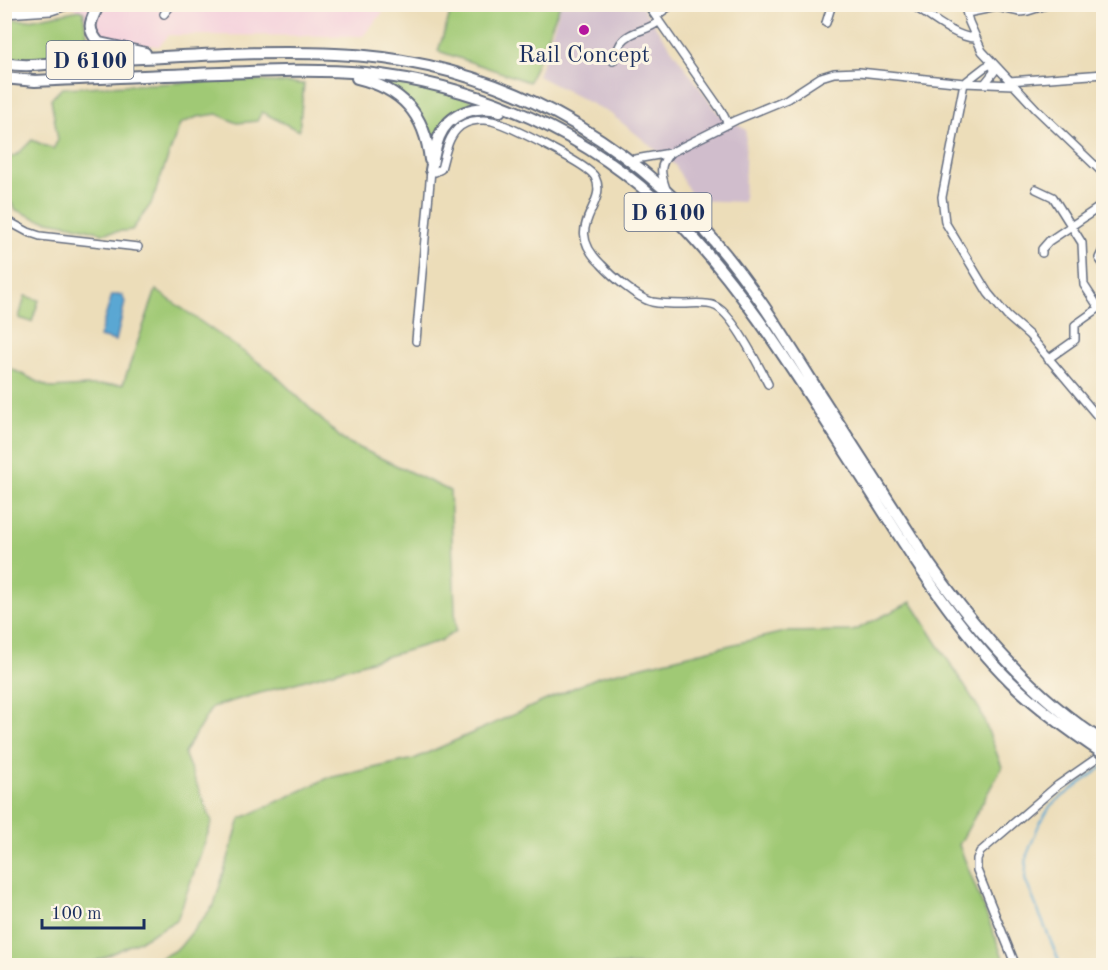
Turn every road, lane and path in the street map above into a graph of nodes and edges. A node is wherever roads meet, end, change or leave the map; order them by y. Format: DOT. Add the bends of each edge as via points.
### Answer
graph roads {
  1 [pos="69,4"];
  2 [pos="99,4"];
  3 [pos="172,4"];
  4 [pos="647,4"];
  5 [pos="676,4"];
  6 [pos="832,4"];
  7 [pos="911,4"];
  8 [pos="964,4"];
  9 [pos="1050,4"];
  10 [pos="1101,4"];
  11 [pos="4,13"];
  12 [pos="967,13"];
  13 [pos="164,14"];
  14 [pos="658,19"];
  15 [pos="826,23"];
  16 [pos="1101,36"];
  17 [pos="976,38"];
  18 [pos="982,51"];
  19 [pos="169,57"];
  20 [pos="613,61"];
  21 [pos="4,63"];
  22 [pos="993,63"];
  23 [pos="321,71"];
  24 [pos="980,72"];
  25 [pos="1104,74"];
  26 [pos="4,78"];
  27 [pos="1026,80"];
  28 [pos="964,82"];
  29 [pos="986,82"];
  30 [pos="1013,85"];
  31 [pos="728,124"];
  32 [pos="592,151"];
  33 [pos="670,153"];
  34 [pos="630,160"];
  35 [pos="431,170"];
  36 [pos="1104,174"];
  37 [pos="1036,189"];
  38 [pos="667,192"];
  39 [pos="1101,207"];
  40 [pos="4,219"];
  41 [pos="1071,226"];
  42 [pos="1104,229"];
  43 [pos="138,247"];
  44 [pos="1104,248"];
  45 [pos="1042,253"];
  46 [pos="1104,265"];
  47 [pos="416,341"];
  48 [pos="1048,359"];
  49 [pos="768,384"];
  50 [pos="1104,424"];
  51 [pos="1104,741"];
  52 [pos="1099,757"];
  53 [pos="1016,966"];
  1 -- 11 [label="main road" via="51,10"];
  2 -- 19 [label="main road" via="90,26 99,43"];
  3 -- 13 [label="street"];
  4 -- 14 [label="street"];
  5 -- 14 [label="street"];
  6 -- 15 [label="street"];
  7 -- 17 [label="street" via="955,32"];
  8 -- 12 [label="street"];
  9 -- 12 [label="street" via="1020,12 997,7"];
  10 -- 16 [label="street"];
  12 -- 17 [label="street"];
  14 -- 20 [label="street" via="653,27 622,41"];
  14 -- 31 [label="street"];
  17 -- 18 [label="street"];
  18 -- 22 [label="street"];
  18 -- 24 [label="street"];
  19 -- 21 [label="main road, D 6100" via="78,60 35,66"];
  19 -- 34 [label="main road, D 6100" via="335,54 429,66 501,87 552,110"];
  22 -- 24 [label="street"];
  22 -- 29 [label="street" via="994,72"];
  22 -- 30 [label="street"];
  23 -- 26 [label="main road, D 6100" via="35,81"];
  23 -- 32 [label="main road, D 6100" via="389,76 468,93 526,114"];
  23 -- 35 [label="main road" via="376,83 402,99 421,123"];
  24 -- 28 [label="street"];
  25 -- 27 [label="street"];
  27 -- 30 [label="street"];
  27 -- 30 [label="street"];
  28 -- 29 [label="street"];
  28 -- 31 [label="street" via="834,73 787,99"];
  28 -- 48 [label="street" via="942,198 945,222 988,293"];
  29 -- 30 [label="street"];
  30 -- 36 [label="street"];
  31 -- 33 [label="street"];
  32 -- 35 [label="main road" via="498,110 475,109 461,113 444,128"];
  32 -- 52 [label="main road, D 6100" via="671,215 710,258 781,352 932,586 974,640 1011,681"];
  33 -- 34 [label="street"];
  33 -- 38 [label="street" via="661,172"];
  34 -- 38 [label="main road, D 6100"];
  35 -- 47 [label="street"];
  35 -- 49 [label="street" via="441,169 449,139 456,129 466,122 490,120 556,151 594,175 597,195 584,236 589,251 650,302 715,306 745,342"];
  37 -- 41 [label="street" via="1053,197"];
  38 -- 51 [label="main road, D 6100" via="714,241 759,299 953,597 1030,684"];
  39 -- 41 [label="street"];
  39 -- 42 [label="street"];
  40 -- 43 [label="street" via="40,236"];
  41 -- 45 [label="street" via="1049,241"];
  41 -- 48 [label="street" via="1082,243 1084,285 1099,308 1075,326 1075,340"];
  44 -- 46 [label="street" via="1100,258"];
  48 -- 50 [label="street"];
  52 -- 53 [label="street" via="1058,784 980,852 977,870"];
}
